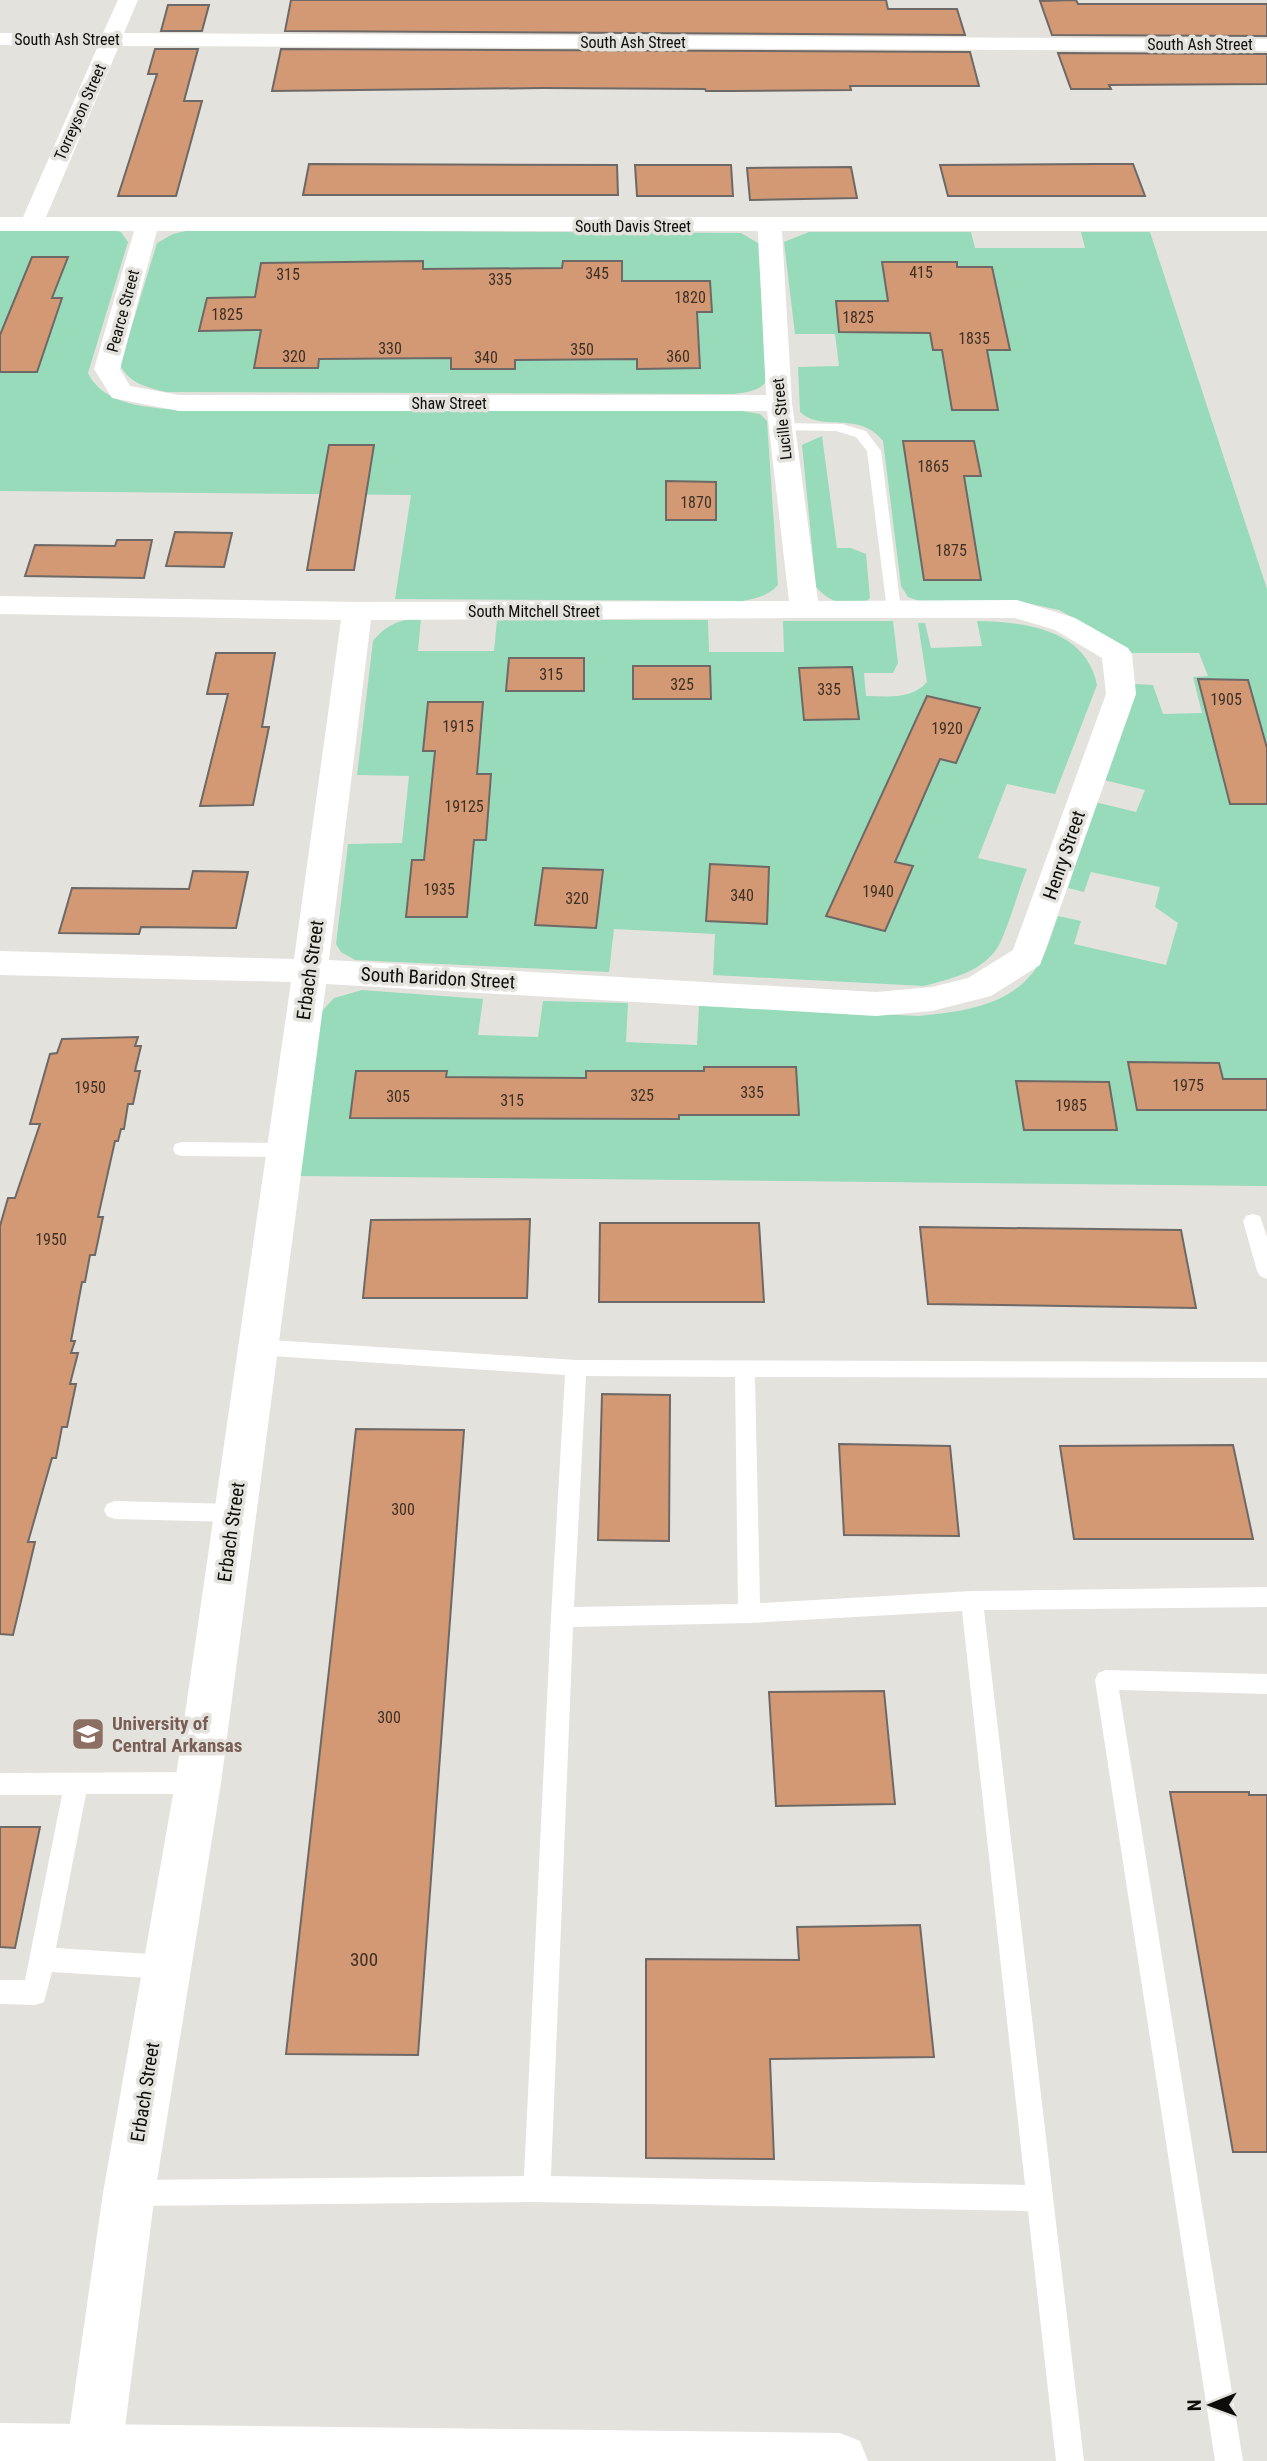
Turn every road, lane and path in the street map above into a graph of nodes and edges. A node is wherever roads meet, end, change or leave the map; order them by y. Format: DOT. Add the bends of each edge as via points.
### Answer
graph roads {
  1 [pos="128,0"];
  2 [pos="0,39"];
  3 [pos="112,39"];
  4 [pos="1267,45"];
  5 [pos="0,224"];
  6 [pos="1267,224"];
  7 [pos="31,225"];
  8 [pos="147,226"];
  9 [pos="770,226"];
  10 [pos="121,392"];
  11 [pos="780,415"];
  12 [pos="0,605"];
  13 [pos="894,610"];
  14 [pos="357,611"];
  15 [pos="805,611"];
  16 [pos="1065,624"];
  17 [pos="0,963"];
  18 [pos="310,971"];
  19 [pos="876,1004"];
  20 [pos="182,1149"];
  21 [pos="285,1150"];
  22 [pos="1253,1221"];
  23 [pos="1267,1270"];
  24 [pos="256,1347"];
  25 [pos="576,1368"];
  26 [pos="745,1370"];
  27 [pos="1267,1370"];
  28 [pos="115,1510"];
  29 [pos="234,1513"];
  30 [pos="1267,1597"];
  31 [pos="972,1601"];
  32 [pos="749,1614"];
  33 [pos="562,1617"];
  34 [pos="1267,1684"];
  35 [pos="198,1783"];
  36 [pos="0,1784"];
  37 [pos="76,1784"];
  38 [pos="41,1959"];
  39 [pos="165,1967"];
  40 [pos="0,1992"];
  41 [pos="537,2189"];
  42 [pos="129,2193"];
  43 [pos="1038,2198"];
  44 [pos="0,2451"];
  45 [pos="94,2451"];
  46 [pos="840,2461"];
  47 [pos="1070,2461"];
  48 [pos="1229,2461"];
  1 -- 3 [label="street, Torreyson Street"];
  2 -- 3 [label="street, South Ash Street"];
  3 -- 4 [label="street, South Ash Street"];
  3 -- 7 [label="street, Torreyson Street"];
  5 -- 7 [label="street, South Davis Street"];
  6 -- 9 [label="street, South Davis Street"];
  7 -- 8 [label="street, South Davis Street"];
  8 -- 9 [label="street, South Davis Street"];
  8 -- 10 [label="street, Pearce Street" via="107,369"];
  9 -- 11 [label="street, Lucille Street"];
  10 -- 11 [label="street, Shaw Street" via="179,403"];
  11 -- 13 [label="lane" via="861,435 874,452"];
  11 -- 15 [label="street, Lucille Street"];
  12 -- 14 [label="street, South Mitchell Street"];
  13 -- 15 [label="street, South Mitchell Street"];
  13 -- 16 [label="street, South Mitchell Street" via="1017,609"];
  14 -- 15 [label="street, South Mitchell Street"];
  14 -- 18 [label="street, Erbach Street"];
  16 -- 19 [label="street, Henry Street" via="1116,654 1121,694 1028,957 979,987 932,999"];
  17 -- 18 [label="street, South Baridon Street"];
  18 -- 19 [label="street, South Baridon Street"];
  18 -- 21 [label="street, Erbach Street"];
  20 -- 21 [label="lane"];
  21 -- 24 [label="street, Erbach Street"];
  22 -- 23 [label="lane"];
  24 -- 25 [label="lane"];
  24 -- 29 [label="street, Erbach Street"];
  25 -- 26 [label="lane"];
  25 -- 33 [label="lane"];
  26 -- 27 [label="lane"];
  26 -- 32 [label="lane"];
  28 -- 29 [label="lane"];
  29 -- 35 [label="street, Erbach Street"];
  30 -- 31 [label="lane"];
  31 -- 32 [label="lane"];
  31 -- 43 [label="lane"];
  32 -- 33 [label="lane"];
  33 -- 41 [label="lane"];
  34 -- 48 [label="lane" via="1106,1680"];
  35 -- 37 [label="lane"];
  35 -- 39 [label="street, Erbach Street"];
  36 -- 37 [label="lane"];
  37 -- 38 [label="lane"];
  38 -- 39 [label="lane"];
  38 -- 40 [label="lane" via="35,1993"];
  39 -- 42 [label="street, Erbach Street"];
  41 -- 42 [label="lane"];
  41 -- 43 [label="lane"];
  42 -- 45 [label="street, Erbach Street"];
  43 -- 47 [label="lane"];
  44 -- 45 [label="street"];
  45 -- 46 [label="street"];
}
